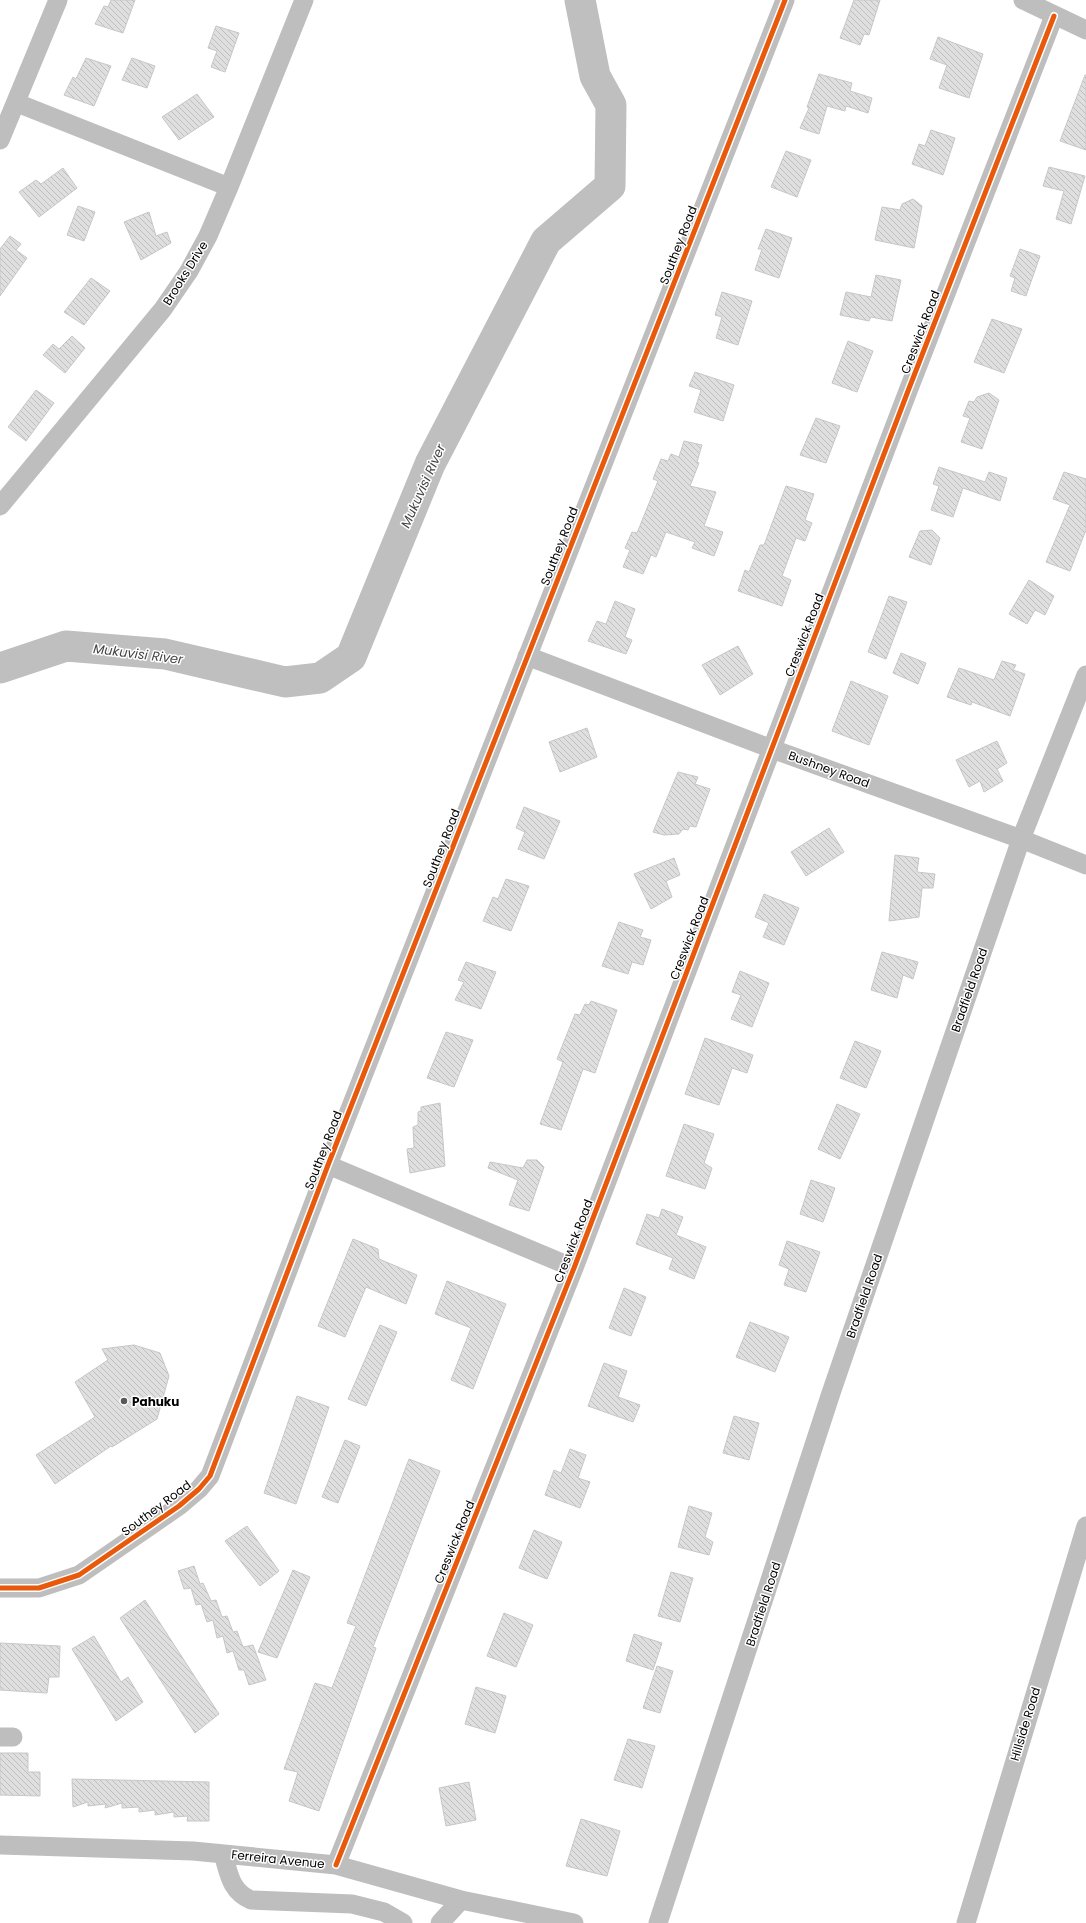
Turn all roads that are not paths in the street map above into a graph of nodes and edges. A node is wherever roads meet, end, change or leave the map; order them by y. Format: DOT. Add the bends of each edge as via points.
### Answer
graph roads {
  1 [pos="58,0"];
  2 [pos="304,0"];
  3 [pos="785,0"];
  4 [pos="1023,0"];
  5 [pos="1054,16"];
  6 [pos="1086,30"];
  7 [pos="17,103"];
  8 [pos="0,140"];
  9 [pos="229,187"];
  10 [pos="0,506"];
  11 [pos="527,656"];
  12 [pos="1086,675"];
  13 [pos="772,749"];
  14 [pos="1021,839"];
  15 [pos="1086,865"];
  16 [pos="328,1165"];
  17 [pos="574,1268"];
  18 [pos="1086,1526"];
  19 [pos="0,1588"];
  20 [pos="0,1845"];
  21 [pos="223,1854"];
  22 [pos="336,1865"];
  23 [pos="461,1900"];
  24 [pos="403,1923"];
  25 [pos="440,1923"];
  26 [pos="574,1923"];
  27 [pos="658,1923"];
  28 [pos="966,1923"];
  1 -- 7 [label="street"];
  2 -- 9 [label="street, Brooks Drive"];
  3 -- 11 [label="street, Southey Road"];
  4 -- 5 [label="street"];
  5 -- 6 [label="street"];
  5 -- 13 [label="street, Creswick Road"];
  7 -- 8 [label="street"];
  7 -- 9 [label="street"];
  9 -- 10 [label="street, Brooks Drive" via="208,236 189,271 163,309"];
  11 -- 13 [label="street, Bushney Road"];
  11 -- 16 [label="street, Southey Road"];
  12 -- 14 [label="street, Bradfield Road"];
  13 -- 14 [label="street, Bushney Road"];
  13 -- 17 [label="street, Creswick Road"];
  14 -- 15 [label="street, Bushney Road"];
  14 -- 27 [label="street, Bradfield Road" via="831,1393"];
  16 -- 17 [label="street"];
  16 -- 19 [label="street, Southey Road" via="210,1476 180,1506 80,1575 39,1588"];
  17 -- 22 [label="street, Creswick Road"];
  18 -- 28 [label="street, Hillside Road"];
  20 -- 21 [label="street, Ferreira Avenue"];
  21 -- 22 [label="street, Ferreira Avenue"];
  21 -- 24 [label="street" via="234,1888 241,1896 251,1900 352,1904 384,1912"];
  22 -- 23 [label="street, Ferreira Avenue"];
  23 -- 25 [label="street"];
  23 -- 26 [label="street, Ferreira Avenue"];
}
